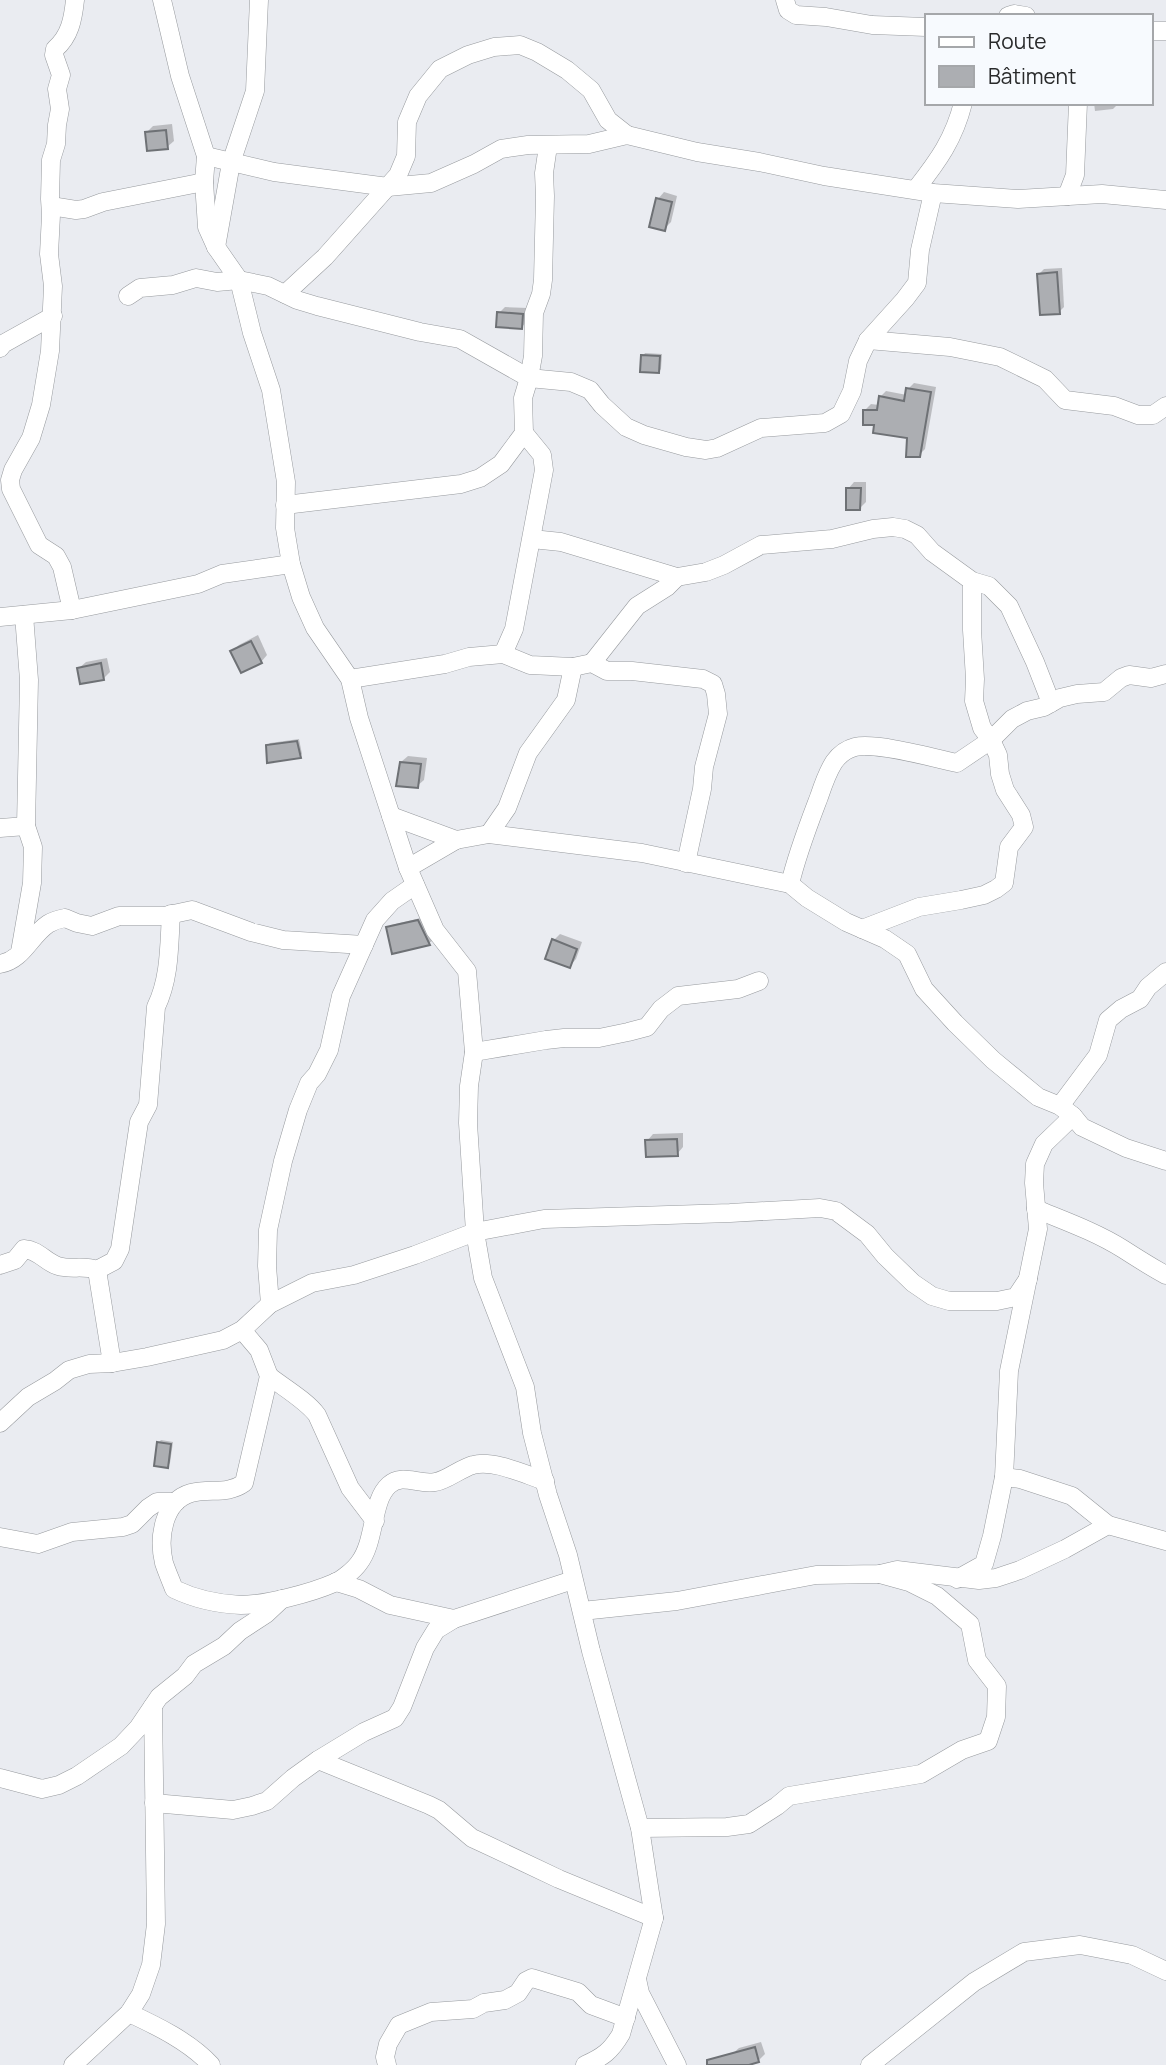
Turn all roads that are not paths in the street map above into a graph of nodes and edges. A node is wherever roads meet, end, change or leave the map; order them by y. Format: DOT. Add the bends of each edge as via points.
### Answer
graph roads {
  1 [pos="75,0"];
  2 [pos="162,0"];
  3 [pos="259,0"];
  4 [pos="785,0"];
  5 [pos="925,27"];
  6 [pos="962,105"];
  7 [pos="1078,105"];
  8 [pos="627,135"];
  9 [pos="548,146"];
  10 [pos="206,156"];
  11 [pos="231,163"];
  12 [pos="204,182"];
  13 [pos="388,187"];
  14 [pos="925,191"];
  15 [pos="1067,196"];
  16 [pos="1166,200"];
  17 [pos="51,206"];
  18 [pos="216,247"];
  19 [pos="239,281"];
  20 [pos="285,295"];
  21 [pos="128,296"];
  22 [pos="53,316"];
  23 [pos="868,340"];
  24 [pos="0,348"];
  25 [pos="529,378"];
  26 [pos="1166,406"];
  27 [pos="524,433"];
  28 [pos="6,489"];
  29 [pos="285,505"];
  30 [pos="532,539"];
  31 [pos="291,564"];
  32 [pos="677,578"];
  33 [pos="972,581"];
  34 [pos="72,610"];
  35 [pos="24,615"];
  36 [pos="0,617"];
  37 [pos="503,654"];
  38 [pos="592,663"];
  39 [pos="573,667"];
  40 [pos="1166,674"];
  41 [pos="350,678"];
  42 [pos="1051,704"];
  43 [pos="991,740"];
  44 [pos="391,816"];
  45 [pos="26,826"];
  46 [pos="0,828"];
  47 [pos="489,834"];
  48 [pos="456,840"];
  49 [pos="686,863"];
  50 [pos="408,868"];
  51 [pos="790,884"];
  52 [pos="415,885"];
  53 [pos="171,914"];
  54 [pos="862,929"];
  55 [pos="364,945"];
  56 [pos="20,955"];
  57 [pos="0,964"];
  58 [pos="1166,972"];
  59 [pos="759,981"];
  60 [pos="474,1052"];
  61 [pos="1067,1111"];
  62 [pos="1166,1161"];
  63 [pos="1036,1209"];
  64 [pos="475,1232"];
  65 [pos="0,1265"];
  66 [pos="97,1270"];
  67 [pos="1166,1275"];
  68 [pos="1028,1279"];
  69 [pos="270,1304"];
  70 [pos="242,1330"];
  71 [pos="112,1363"];
  72 [pos="269,1376"];
  73 [pos="0,1423"];
  74 [pos="1004,1477"];
  75 [pos="545,1481"];
  76 [pos="176,1502"];
  77 [pos="375,1521"];
  78 [pos="1108,1525"];
  79 [pos="0,1537"];
  80 [pos="1166,1541"];
  81 [pos="880,1574"];
  82 [pos="957,1579"];
  83 [pos="573,1580"];
  84 [pos="336,1582"];
  85 [pos="282,1598"];
  86 [pos="582,1611"];
  87 [pos="454,1619"];
  88 [pos="153,1706"];
  89 [pos="318,1760"];
  90 [pos="0,1778"];
  91 [pos="154,1802"];
  92 [pos="640,1828"];
  93 [pos="654,1918"];
  94 [pos="1166,1971"];
  95 [pos="637,1979"];
  96 [pos="129,2013"];
  97 [pos="626,2018"];
  98 [pos="614,2045"];
  99 [pos="74,2065"];
  100 [pos="211,2065"];
  101 [pos="387,2065"];
  102 [pos="585,2065"];
  103 [pos="618,2065"];
  104 [pos="677,2065"];
  105 [pos="870,2065"];
  1 -- 17 [label="street" via="71,28 54,55 61,75 51,160"];
  2 -- 10 [label="street"];
  3 -- 11 [label="street" via="255,91"];
  4 -- 5 [label="street" via="796,15"];
  6 -- 14 [label="street" via="955,131"];
  7 -- 15 [label="street" via="1075,175"];
  8 -- 9 [label="street" via="589,144"];
  8 -- 13 [label="street" via="608,120 591,89 566,70 520,45 494,47 440,69 418,96 408,122 406,156"];
  8 -- 14 [label="street" via="824,176"];
  9 -- 13 [label="street" via="501,149 431,183"];
  9 -- 25 [label="street" via="543,280 534,313"];
  10 -- 11 [label="street"];
  10 -- 12 [label="street"];
  11 -- 13 [label="street"];
  11 -- 18 [label="street"];
  12 -- 17 [label="street" via="84,209"];
  12 -- 18 [label="street" via="207,227"];
  13 -- 20 [label="street"];
  14 -- 15 [label="street" via="1018,199"];
  14 -- 23 [label="street" via="917,283"];
  15 -- 16 [label="street"];
  17 -- 22 [label="street"];
  18 -- 19 [label="street"];
  19 -- 20 [label="street" via="268,286"];
  19 -- 21 [label="street" via="196,278 140,288"];
  19 -- 29 [label="street" via="271,390 286,482"];
  20 -- 25 [label="street" via="460,339"];
  22 -- 24 [label="street"];
  22 -- 28 [label="street" via="41,405"];
  23 -- 25 [label="street" via="841,414 825,423 761,428 706,450 626,427 590,390 571,382"];
  23 -- 26 [label="street" via="950,347 1000,357 1045,379 1065,400 1114,406 1138,415 1153,415"];
  25 -- 27 [label="street" via="523,398"];
  27 -- 29 [label="street" via="501,464 461,485"];
  27 -- 30 [label="street" via="542,455 544,471"];
  28 -- 34 [label="street" via="39,545 56,556"];
  29 -- 31 [label="street"];
  30 -- 32 [label="street" via="561,542"];
  30 -- 37 [label="street" via="514,629"];
  31 -- 34 [label="street" via="222,574 198,584"];
  31 -- 41 [label="street" via="315,628"];
  32 -- 33 [label="street" via="724,565 761,545 832,539 893,527 916,536"];
  32 -- 38 [label="street" via="637,606"];
  33 -- 42 [label="street" via="989,586 1009,606"];
  33 -- 43 [label="street" via="974,701"];
  34 -- 35 [label="street"];
  35 -- 36 [label="street"];
  35 -- 45 [label="street" via="29,680"];
  37 -- 39 [label="street" via="530,665"];
  37 -- 41 [label="street"];
  38 -- 39 [label="street"];
  38 -- 49 [label="street" via="607,671 703,679 713,684 718,714"];
  39 -- 47 [label="street" via="566,700 528,753 507,808"];
  40 -- 42 [label="street" via="1151,678 1129,675 1104,692 1077,694"];
  41 -- 44 [label="street"];
  42 -- 43 [label="street" via="1012,719"];
  43 -- 51 [label="street" via="957,763 893,750 847,749 824,780"];
  43 -- 54 [label="street" via="1001,780 1024,827 1009,847 1004,883 984,895 919,907"];
  44 -- 48 [label="street"];
  44 -- 50 [label="street"];
  45 -- 46 [label="street"];
  45 -- 56 [label="street" via="33,847 32,883"];
  47 -- 48 [label="street"];
  47 -- 49 [label="street"];
  48 -- 50 [label="street"];
  49 -- 51 [label="street"];
  50 -- 52 [label="street"];
  51 -- 54 [label="street"];
  52 -- 55 [label="street" via="391,901 375,920"];
  52 -- 60 [label="street" via="435,930 467,971"];
  53 -- 55 [label="street" via="192,910 283,940"];
  53 -- 56 [label="street" via="119,916 92,926 65,918 50,922"];
  53 -- 66 [label="street" via="167,976 156,1007 148,1105 139,1122 120,1249 114,1261"];
  54 -- 61 [label="street" via="907,954 924,989 954,1023 1038,1097"];
  55 -- 69 [label="street" via="341,996 329,1050 300,1102 283,1161 268,1230"];
  56 -- 57 [label="street"];
  58 -- 61 [label="street" via="1140,999 1108,1020 1098,1055"];
  59 -- 60 [label="street" via="738,989 678,996 646,1027 628,1032"];
  60 -- 64 [label="street" via="468,1123"];
  61 -- 62 [label="street" via="1082,1127"];
  61 -- 63 [label="street" via="1035,1164"];
  63 -- 67 [label="street" via="1087,1230"];
  63 -- 68 [label="street" via="1038,1229"];
  64 -- 68 [label="street" via="544,1219 820,1208 836,1211 867,1234 913,1283 932,1296 949,1301 997,1301 1016,1297"];
  64 -- 69 [label="street" via="366,1271 312,1283"];
  64 -- 75 [label="street" via="484,1278 525,1387"];
  65 -- 66 [label="street" via="15,1261 24,1249 34,1250 61,1268"];
  66 -- 71 [label="street"];
  68 -- 74 [label="street" via="1009,1371"];
  69 -- 70 [label="street"];
  70 -- 71 [label="street" via="189,1349"];
  70 -- 72 [label="street" via="260,1350"];
  71 -- 73 [label="street" via="69,1370 28,1397"];
  72 -- 76 [label="street" via="244,1482 236,1489 193,1493"];
  72 -- 77 [label="street" via="317,1415 350,1488"];
  74 -- 78 [label="street" via="1072,1496"];
  74 -- 82 [label="street" via="984,1564"];
  75 -- 77 [label="street" via="503,1467 476,1464 436,1482 403,1478 391,1482 380,1494"];
  75 -- 83 [label="street"];
  76 -- 79 [label="street" via="157,1502 123,1527 72,1532 38,1544"];
  76 -- 85 [label="street" via="162,1533 164,1561 174,1589 196,1599 242,1605"];
  77 -- 84 [label="street" via="359,1564"];
  78 -- 80 [label="street"];
  78 -- 82 [label="street" via="1020,1570 996,1578"];
  81 -- 82 [label="street" via="911,1570"];
  81 -- 86 [label="street" via="816,1575 677,1601"];
  81 -- 92 [label="street" via="937,1596 970,1624 978,1660 997,1686 996,1717 988,1741 921,1774 789,1796 749,1824"];
  83 -- 86 [label="street"];
  83 -- 87 [label="street"];
  84 -- 85 [label="street"];
  84 -- 87 [label="street" via="390,1605"];
  85 -- 88 [label="street" via="224,1646 194,1664"];
  86 -- 92 [label="street"];
  87 -- 89 [label="street" via="436,1630 425,1648 395,1718"];
  88 -- 90 [label="street" via="121,1746 59,1785 42,1789"];
  88 -- 91 [label="street"];
  89 -- 91 [label="street" via="267,1801 252,1806 233,1810"];
  89 -- 93 [label="street" via="429,1805 478,1841"];
  91 -- 96 [label="street" via="156,1924 151,1965"];
  92 -- 93 [label="street"];
  93 -- 95 [label="street"];
  94 -- 105 [label="street" via="1132,1955 1080,1945 1024,1952 974,1982"];
  95 -- 97 [label="street"];
  95 -- 104 [label="street"];
  96 -- 99 [label="street"];
  96 -- 100 [label="street" via="169,2034"];
  97 -- 98 [label="street"];
  97 -- 101 [label="street" via="591,2005 578,1992 532,1978 505,2000 473,2009 431,2011 399,2025 388,2044"];
  98 -- 102 [label="street"];
  98 -- 103 [label="street"];
}
